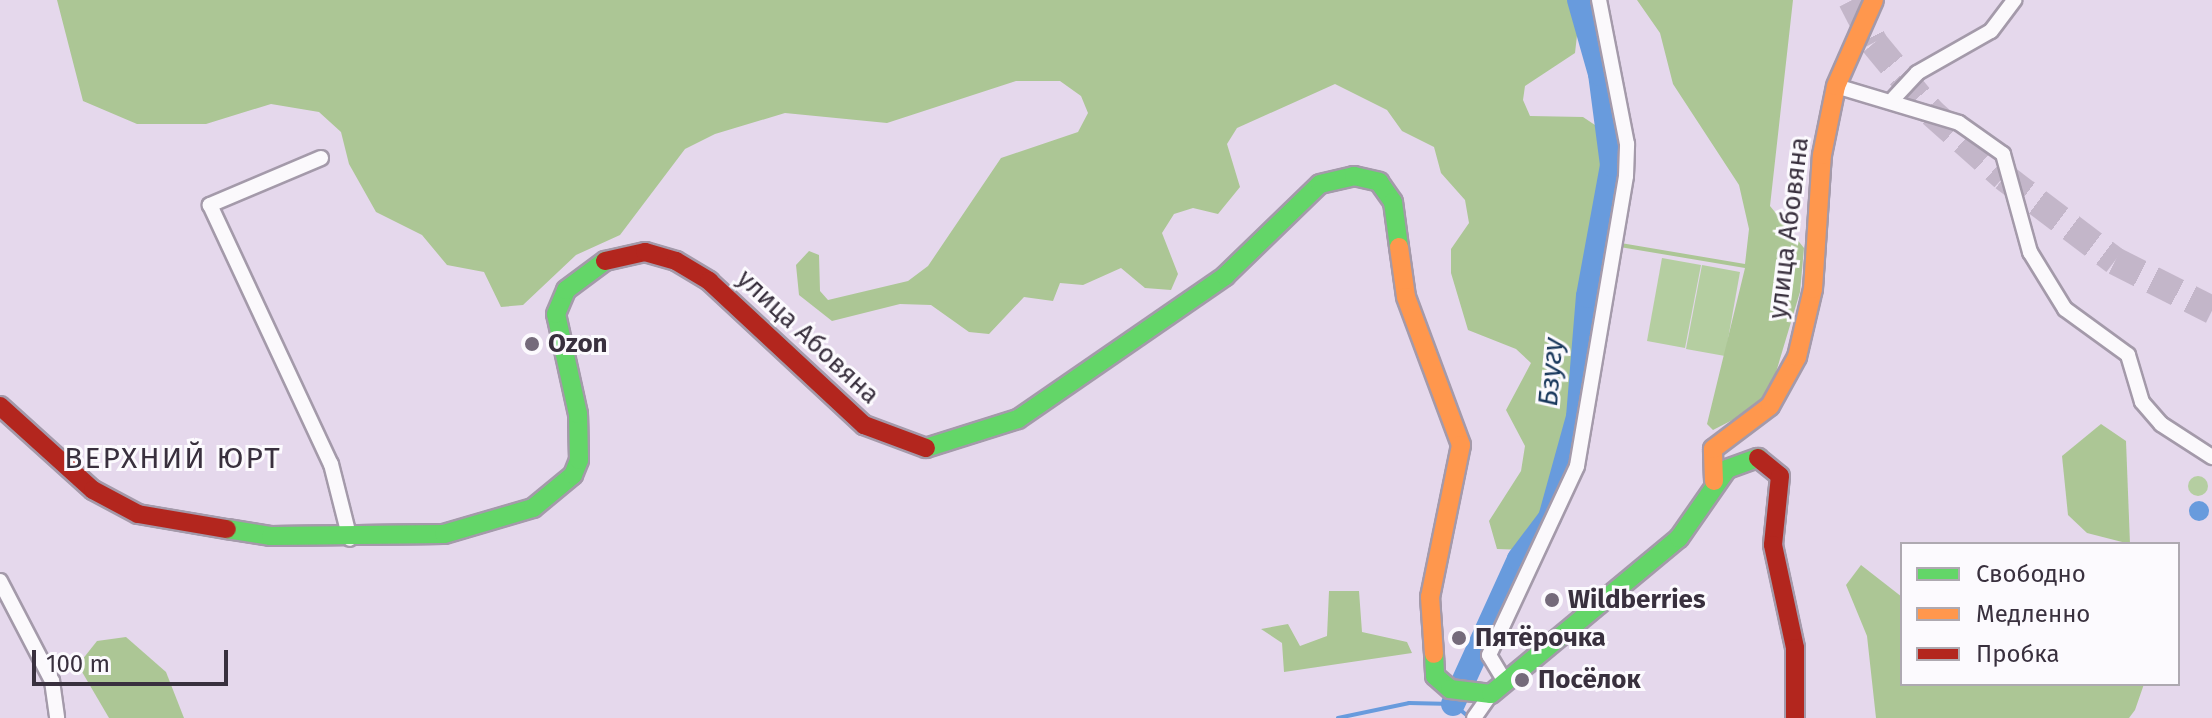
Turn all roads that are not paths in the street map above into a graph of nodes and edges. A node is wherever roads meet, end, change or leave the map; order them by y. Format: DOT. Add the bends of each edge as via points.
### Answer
graph roads {
  1 [pos="1599,0"];
  2 [pos="1874,0"];
  3 [pos="2014,0"];
  4 [pos="1836,86"];
  5 [pos="1894,98"];
  6 [pos="321,158"];
  7 [pos="0,406"];
  8 [pos="2212,457"];
  9 [pos="1714,481"];
  10 [pos="350,539"];
  11 [pos="0,581"];
  12 [pos="1504,680"];
  13 [pos="1491,694"];
  14 [pos="1477,714"];
  15 [pos="57,718"];
  16 [pos="1795,718"];
  1 -- 12 [label="street" via="1627,144 1626,176 1577,466 1489,655"];
  2 -- 4 [label="street, улица Абовяна"];
  3 -- 5 [label="street" via="1991,31 1917,73"];
  4 -- 5 [label="street"];
  4 -- 9 [label="street, улица Абовяна" via="1822,155 1813,289 1797,357 1770,406 1713,449"];
  5 -- 8 [label="street" via="1959,123 2003,154 2030,252 2065,309 2128,355 2142,402 2161,424"];
  6 -- 10 [label="street" via="210,205 331,464"];
  7 -- 10 [label="street, улица Абовяна" via="93,490 138,514 214,530"];
  9 -- 12 [label="street, улица Абовяна" via="1679,538"];
  9 -- 16 [label="street, улица Абовяна" via="1737,462 1760,457 1780,476 1773,545 1795,648"];
  10 -- 13 [label="street, улица Абовяна" via="490,524 562,489 579,460 556,314 566,290 611,257 645,252 676,261 709,281 864,425 903,445 932,449 1018,419 1225,276 1320,184 1354,176 1379,182 1393,202 1406,297 1461,445 1428,635 1435,676 1458,691"];
  11 -- 15 [label="street" via="52,681"];
  12 -- 13 [label="street, улица Абовяна"];
  13 -- 14 [label="street, улица Абовяна"];
}
